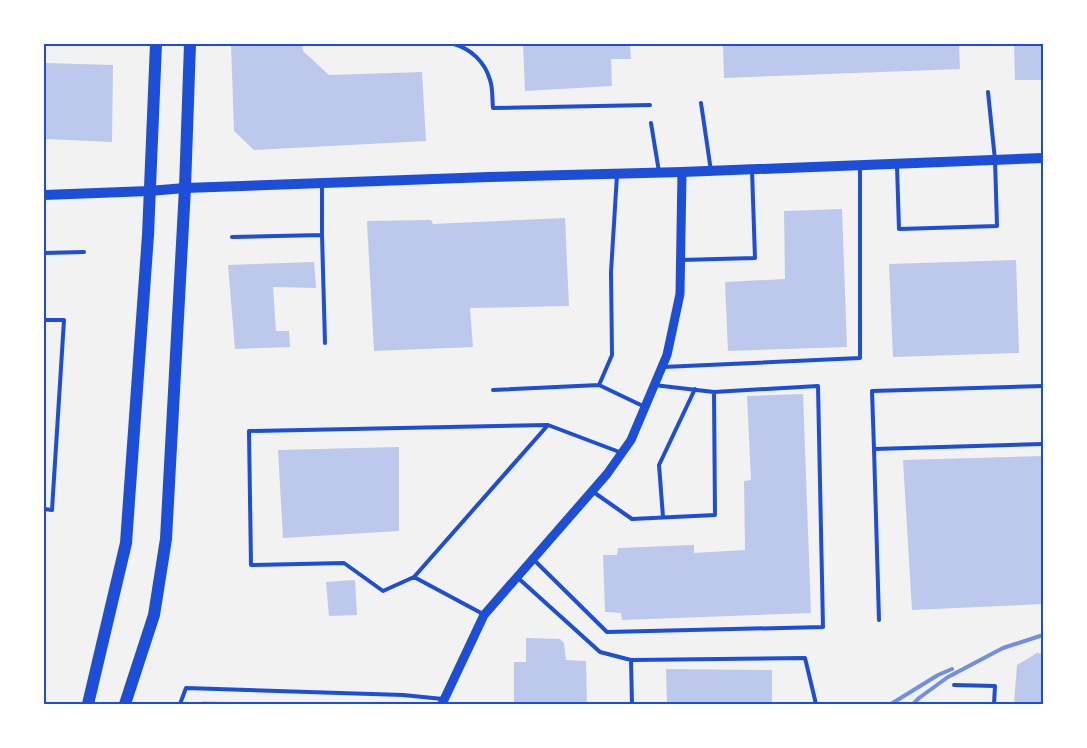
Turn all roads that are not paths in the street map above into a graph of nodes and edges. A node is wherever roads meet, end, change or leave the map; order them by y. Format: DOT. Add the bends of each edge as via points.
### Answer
graph roads {
  1 [pos="156,44"];
  2 [pos="190,44"];
  3 [pos="454,44"];
  4 [pos="988,92"];
  5 [pos="701,103"];
  6 [pos="650,105"];
  7 [pos="651,123"];
  8 [pos="1043,158"];
  9 [pos="995,160"];
  10 [pos="896,164"];
  11 [pos="860,165"];
  12 [pos="752,169"];
  13 [pos="711,171"];
  14 [pos="660,172"];
  15 [pos="682,172"];
  16 [pos="618,173"];
  17 [pos="322,183"];
  18 [pos="185,188"];
  19 [pos="150,192"];
  20 [pos="44,194"];
  21 [pos="322,235"];
  22 [pos="232,237"];
  23 [pos="84,252"];
  24 [pos="44,253"];
  25 [pos="680,260"];
  26 [pos="44,320"];
  27 [pos="325,343"];
  28 [pos="662,367"];
  29 [pos="599,385"];
  30 [pos="654,385"];
  31 [pos="1043,386"];
  32 [pos="493,390"];
  33 [pos="695,390"];
  34 [pos="714,392"];
  35 [pos="645,407"];
  36 [pos="548,425"];
  37 [pos="1043,444"];
  38 [pos="874,449"];
  39 [pos="622,453"];
  40 [pos="592,491"];
  41 [pos="44,509"];
  42 [pos="663,517"];
  43 [pos="533,559"];
  44 [pos="414,577"];
  45 [pos="517,577"];
  46 [pos="484,615"];
  47 [pos="879,620"];
  48 [pos="631,660"];
  49 [pos="954,685"];
  50 [pos="443,702"];
  51 [pos="88,704"];
  52 [pos="125,704"];
  53 [pos="180,704"];
  54 [pos="632,704"];
  55 [pos="816,704"];
  56 [pos="994,704"];
  1 -- 19 [label="main road"];
  2 -- 18 [label="main road"];
  3 -- 6 [label="lane" via="465,47 482,63 490,80 493,108"];
  4 -- 9 [label="lane"];
  5 -- 13 [label="lane"];
  7 -- 14 [label="lane"];
  8 -- 9 [label="main road"];
  9 -- 10 [label="main road"];
  9 -- 10 [label="lane" via="997,226 899,229"];
  10 -- 11 [label="main road"];
  11 -- 12 [label="main road"];
  11 -- 28 [label="lane" via="860,358"];
  12 -- 13 [label="main road"];
  12 -- 25 [label="lane" via="755,258"];
  13 -- 15 [label="main road"];
  14 -- 15 [label="main road"];
  14 -- 16 [label="main road"];
  15 -- 25 [label="street"];
  16 -- 17 [label="main road"];
  16 -- 29 [label="lane" via="611,272 612,355"];
  17 -- 18 [label="main road"];
  17 -- 21 [label="lane"];
  18 -- 19 [label="main road"];
  18 -- 52 [label="main road" via="166,539 154,615"];
  19 -- 20 [label="main road"];
  19 -- 51 [label="main road" via="126,543"];
  21 -- 22 [label="lane"];
  21 -- 27 [label="lane"];
  23 -- 24 [label="lane"];
  25 -- 28 [label="street" via="680,294"];
  26 -- 41 [label="lane" via="64,320 52,510"];
  28 -- 30 [label="street"];
  29 -- 32 [label="lane"];
  29 -- 35 [label="lane"];
  30 -- 33 [label="lane"];
  30 -- 35 [label="street"];
  31 -- 38 [label="lane" via="872,391"];
  33 -- 34 [label="lane"];
  33 -- 42 [label="lane" via="659,465"];
  34 -- 42 [label="lane" via="715,515"];
  34 -- 43 [label="lane" via="818,386 823,627 607,632"];
  35 -- 39 [label="street"];
  36 -- 39 [label="lane"];
  36 -- 44 [label="lane"];
  36 -- 44 [label="lane" via="249,431 251,565 344,563 383,591"];
  37 -- 38 [label="lane"];
  38 -- 47 [label="lane"];
  39 -- 40 [label="street"];
  40 -- 42 [label="lane" via="632,519"];
  40 -- 43 [label="street"];
  43 -- 45 [label="street"];
  44 -- 46 [label="lane"];
  45 -- 46 [label="street"];
  45 -- 48 [label="lane" via="600,652"];
  46 -- 50 [label="street"];
  48 -- 54 [label="lane"];
  48 -- 55 [label="lane" via="805,658"];
  49 -- 56 [label="lane" via="995,686"];
  50 -- 53 [label="lane" via="403,695 186,688"];
}
